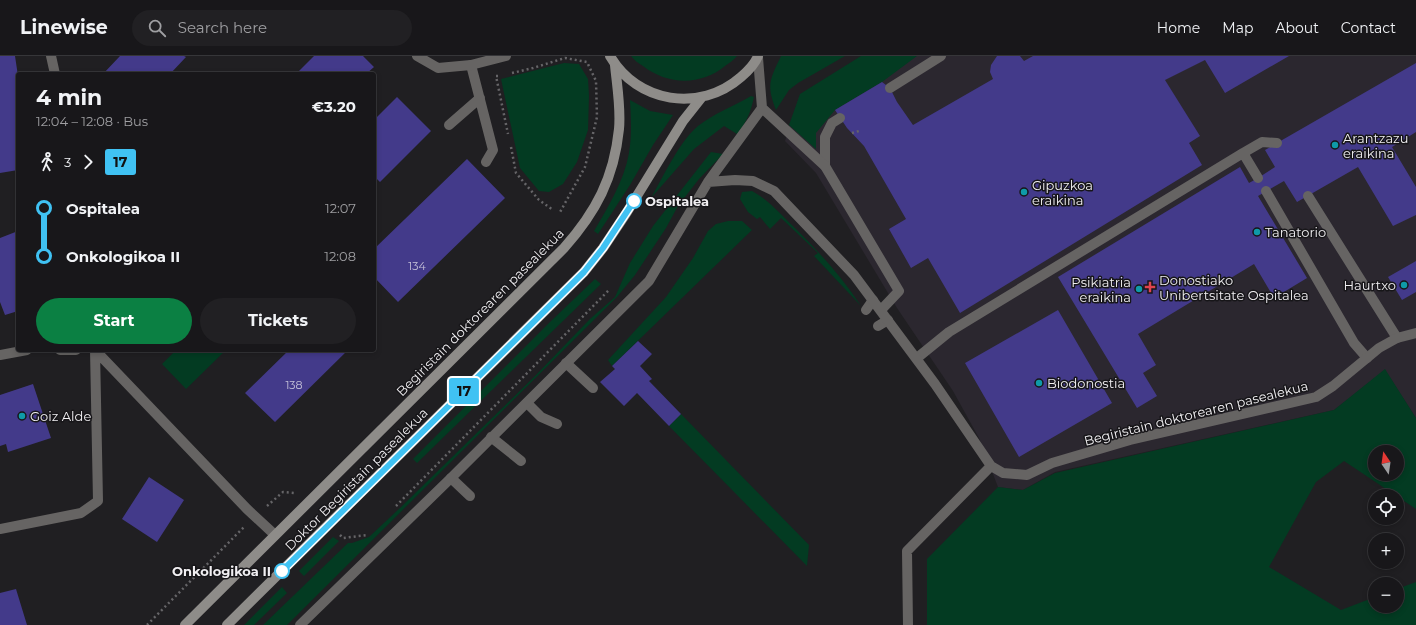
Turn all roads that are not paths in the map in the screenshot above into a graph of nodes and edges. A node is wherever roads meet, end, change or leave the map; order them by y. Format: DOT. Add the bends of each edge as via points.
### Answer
graph roads {
  1 [pos="51,56"];
  2 [pos="417,56"];
  3 [pos="506,56"];
  4 [pos="941,56"];
  5 [pos="758,57"];
  6 [pos="613,60"];
  7 [pos="471,66"];
  8 [pos="55,72"];
  9 [pos="890,88"];
  10 [pos="702,97"];
  11 [pos="480,98"];
  12 [pos="762,108"];
  13 [pos="840,118"];
  14 [pos="449,125"];
  15 [pos="1277,143"];
  16 [pos="1243,153"];
  17 [pos="486,162"];
  18 [pos="825,166"];
  19 [pos="1258,178"];
  20 [pos="708,182"];
  21 [pos="1266,191"];
  22 [pos="1308,196"];
  23 [pos="873,300"];
  24 [pos="866,310"];
  25 [pos="881,310"];
  26 [pos="888,320"];
  27 [pos="878,326"];
  28 [pos="1416,333"];
  29 [pos="1397,338"];
  30 [pos="16,352"];
  31 [pos="95,352"];
  32 [pos="97,352"];
  33 [pos="0,355"];
  34 [pos="917,358"];
  35 [pos="1367,358"];
  36 [pos="566,362"];
  37 [pos="592,388"];
  38 [pos="527,403"];
  39 [pos="557,424"];
  40 [pos="491,437"];
  41 [pos="521,461"];
  42 [pos="991,466"];
  43 [pos="452,478"];
  44 [pos="470,496"];
  45 [pos="0,529"];
  46 [pos="275,535"];
  47 [pos="185,625"];
  48 [pos="227,625"];
  49 [pos="300,625"];
  50 [pos="908,625"];
  1 -- 8 [label="street"];
  2 -- 7 [label="street" via="438,68"];
  3 -- 7 [label="street"];
  4 -- 9 [label="street"];
  5 -- 10 [label="main road" via="734,84"];
  5 -- 12 [label="street"];
  6 -- 10 [label="main road" via="632,82 654,94 678,99"];
  6 -- 46 [label="main road, Begiristain doktorearen pasealekua" via="619,128 615,153 602,194 580,230"];
  7 -- 11 [label="street"];
  10 -- 48 [label="main road, Doktor Begiristain pasealekua" via="683,121 628,212 584,272"];
  11 -- 14 [label="street"];
  11 -- 17 [label="street" via="493,150"];
  12 -- 18 [label="street"];
  12 -- 20 [label="street"];
  13 -- 18 [label="street" via="832,124 825,137"];
  15 -- 16 [label="street" via="1262,142"];
  16 -- 19 [label="street"];
  16 -- 34 [label="street" via="949,332"];
  18 -- 25 [label="street" via="899,291"];
  20 -- 23 [label="street" via="753,181 774,191 854,275"];
  20 -- 36 [label="street" via="649,281"];
  21 -- 35 [label="street" via="1354,343"];
  22 -- 29 [label="street"];
  23 -- 24 [label="street"];
  23 -- 25 [label="street"];
  25 -- 26 [label="street"];
  26 -- 27 [label="street"];
  26 -- 34 [label="street"];
  28 -- 29 [label="street, Begiristain doktorearen pasealekua"];
  29 -- 35 [label="street, Begiristain doktorearen pasealekua"];
  30 -- 33 [label="street"];
  31 -- 45 [label="street" via="98,501 81,513"];
  32 -- 46 [label="street"];
  34 -- 42 [label="street"];
  35 -- 42 [label="street, Begiristain doktorearen pasealekua" via="1334,386 1316,397 1130,440 1052,463 1027,475 1003,473"];
  36 -- 37 [label="street"];
  36 -- 38 [label="street"];
  38 -- 39 [label="street" via="541,417"];
  38 -- 40 [label="street"];
  40 -- 41 [label="street"];
  40 -- 43 [label="street"];
  42 -- 50 [label="street" via="907,551"];
  43 -- 44 [label="street"];
  43 -- 49 [label="street"];
  46 -- 47 [label="main road, Begiristain doktorearen pasealekua"];
}
